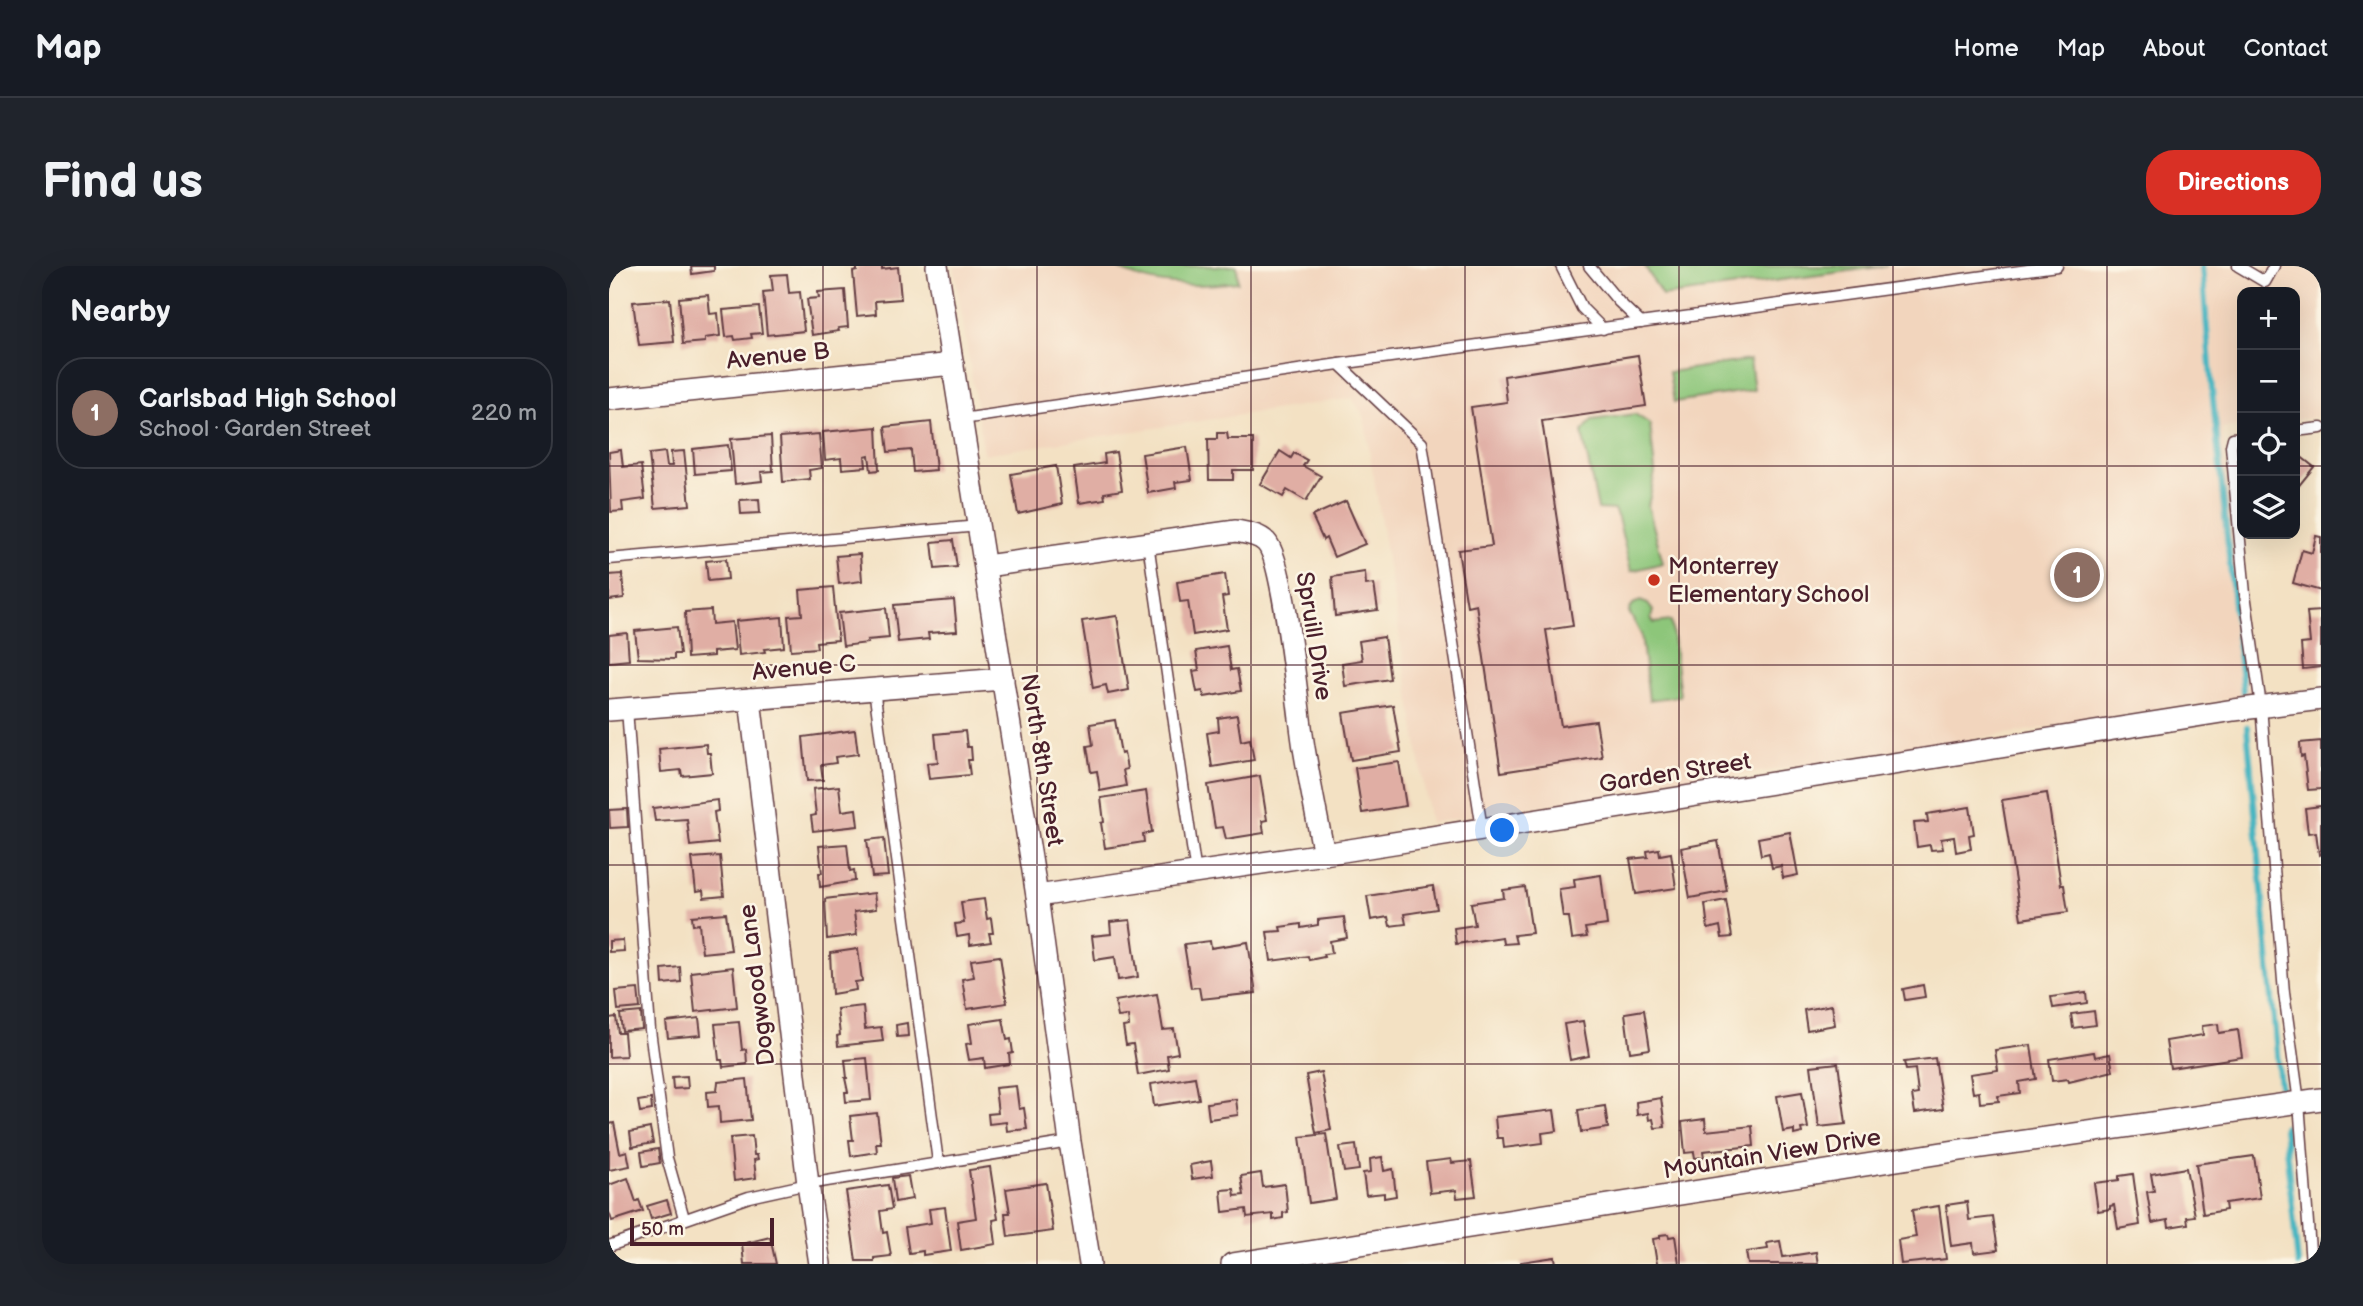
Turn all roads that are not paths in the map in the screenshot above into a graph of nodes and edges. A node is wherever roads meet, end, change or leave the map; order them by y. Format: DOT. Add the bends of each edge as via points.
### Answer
graph roads {
  1 [pos="937,266"];
  2 [pos="1561,266"];
  3 [pos="1590,266"];
  4 [pos="2057,266"];
  5 [pos="2238,266"];
  6 [pos="2274,266"];
  7 [pos="1641,323"];
  8 [pos="1603,328"];
  9 [pos="953,364"];
  10 [pos="1339,364"];
  11 [pos="609,399"];
  12 [pos="962,419"];
  13 [pos="2321,428"];
  14 [pos="2300,430"];
  15 [pos="2237,438"];
  16 [pos="979,526"];
  17 [pos="1148,543"];
  18 [pos="609,559"];
  19 [pos="986,566"];
  20 [pos="1003,679"];
  21 [pos="874,689"];
  22 [pos="750,699"];
  23 [pos="2321,699"];
  24 [pos="2260,706"];
  25 [pos="618,709"];
  26 [pos="1482,829"];
  27 [pos="1324,854"];
  28 [pos="1196,874"];
  29 [pos="1037,896"];
  30 [pos="2321,1099"];
  31 [pos="2299,1102"];
  32 [pos="1070,1142"];
  33 [pos="938,1162"];
  34 [pos="807,1184"];
  35 [pos="684,1218"];
  36 [pos="609,1246"];
  37 [pos="820,1264"];
  38 [pos="1090,1264"];
  39 [pos="1232,1264"];
  40 [pos="2311,1264"];
  1 -- 9 [label="street, North 8th Street"];
  2 -- 8 [label="lane" via="1582,308"];
  3 -- 7 [label="lane"];
  4 -- 7 [label="lane"];
  5 -- 6 [label="lane" via="2265,282"];
  7 -- 8 [label="lane"];
  8 -- 10 [label="lane"];
  9 -- 11 [label="street, Avenue B"];
  9 -- 12 [label="street, North 8th Street"];
  10 -- 12 [label="lane"];
  10 -- 26 [label="lane" via="1422,443"];
  12 -- 16 [label="street, North 8th Street"];
  13 -- 14 [label="lane"];
  15 -- 24 [label="lane" via="2231,446"];
  16 -- 18 [label="lane"];
  16 -- 19 [label="street, North 8th Street"];
  17 -- 19 [label="street, Spruill Drive"];
  17 -- 27 [label="street, Spruill Drive" via="1236,531 1266,542 1280,582"];
  17 -- 28 [label="lane"];
  19 -- 20 [label="street, North 8th Street"];
  20 -- 21 [label="street, Avenue C"];
  20 -- 29 [label="street, North 8th Street"];
  21 -- 22 [label="street, Avenue C"];
  21 -- 33 [label="lane"];
  22 -- 25 [label="street, Avenue C"];
  22 -- 34 [label="street, Dogwood Lane"];
  23 -- 24 [label="street, Garden Street"];
  24 -- 26 [label="street, Garden Street"];
  24 -- 31 [label="lane" via="2284,993"];
  25 -- 35 [label="lane" via="650,1030 667,1158"];
  26 -- 27 [label="street, Garden Street"];
  27 -- 28 [label="street, Garden Street"];
  28 -- 29 [label="street, Garden Street"];
  29 -- 32 [label="street, North 8th Street"];
  30 -- 31 [label="street, Mountain View Drive"];
  31 -- 39 [label="street, Mountain View Drive"];
  31 -- 40 [label="lane"];
  32 -- 33 [label="lane"];
  32 -- 38 [label="street, North 8th Street"];
  33 -- 34 [label="lane"];
  34 -- 35 [label="lane"];
  34 -- 37 [label="street, Dogwood Lane"];
  35 -- 36 [label="lane"];
}
